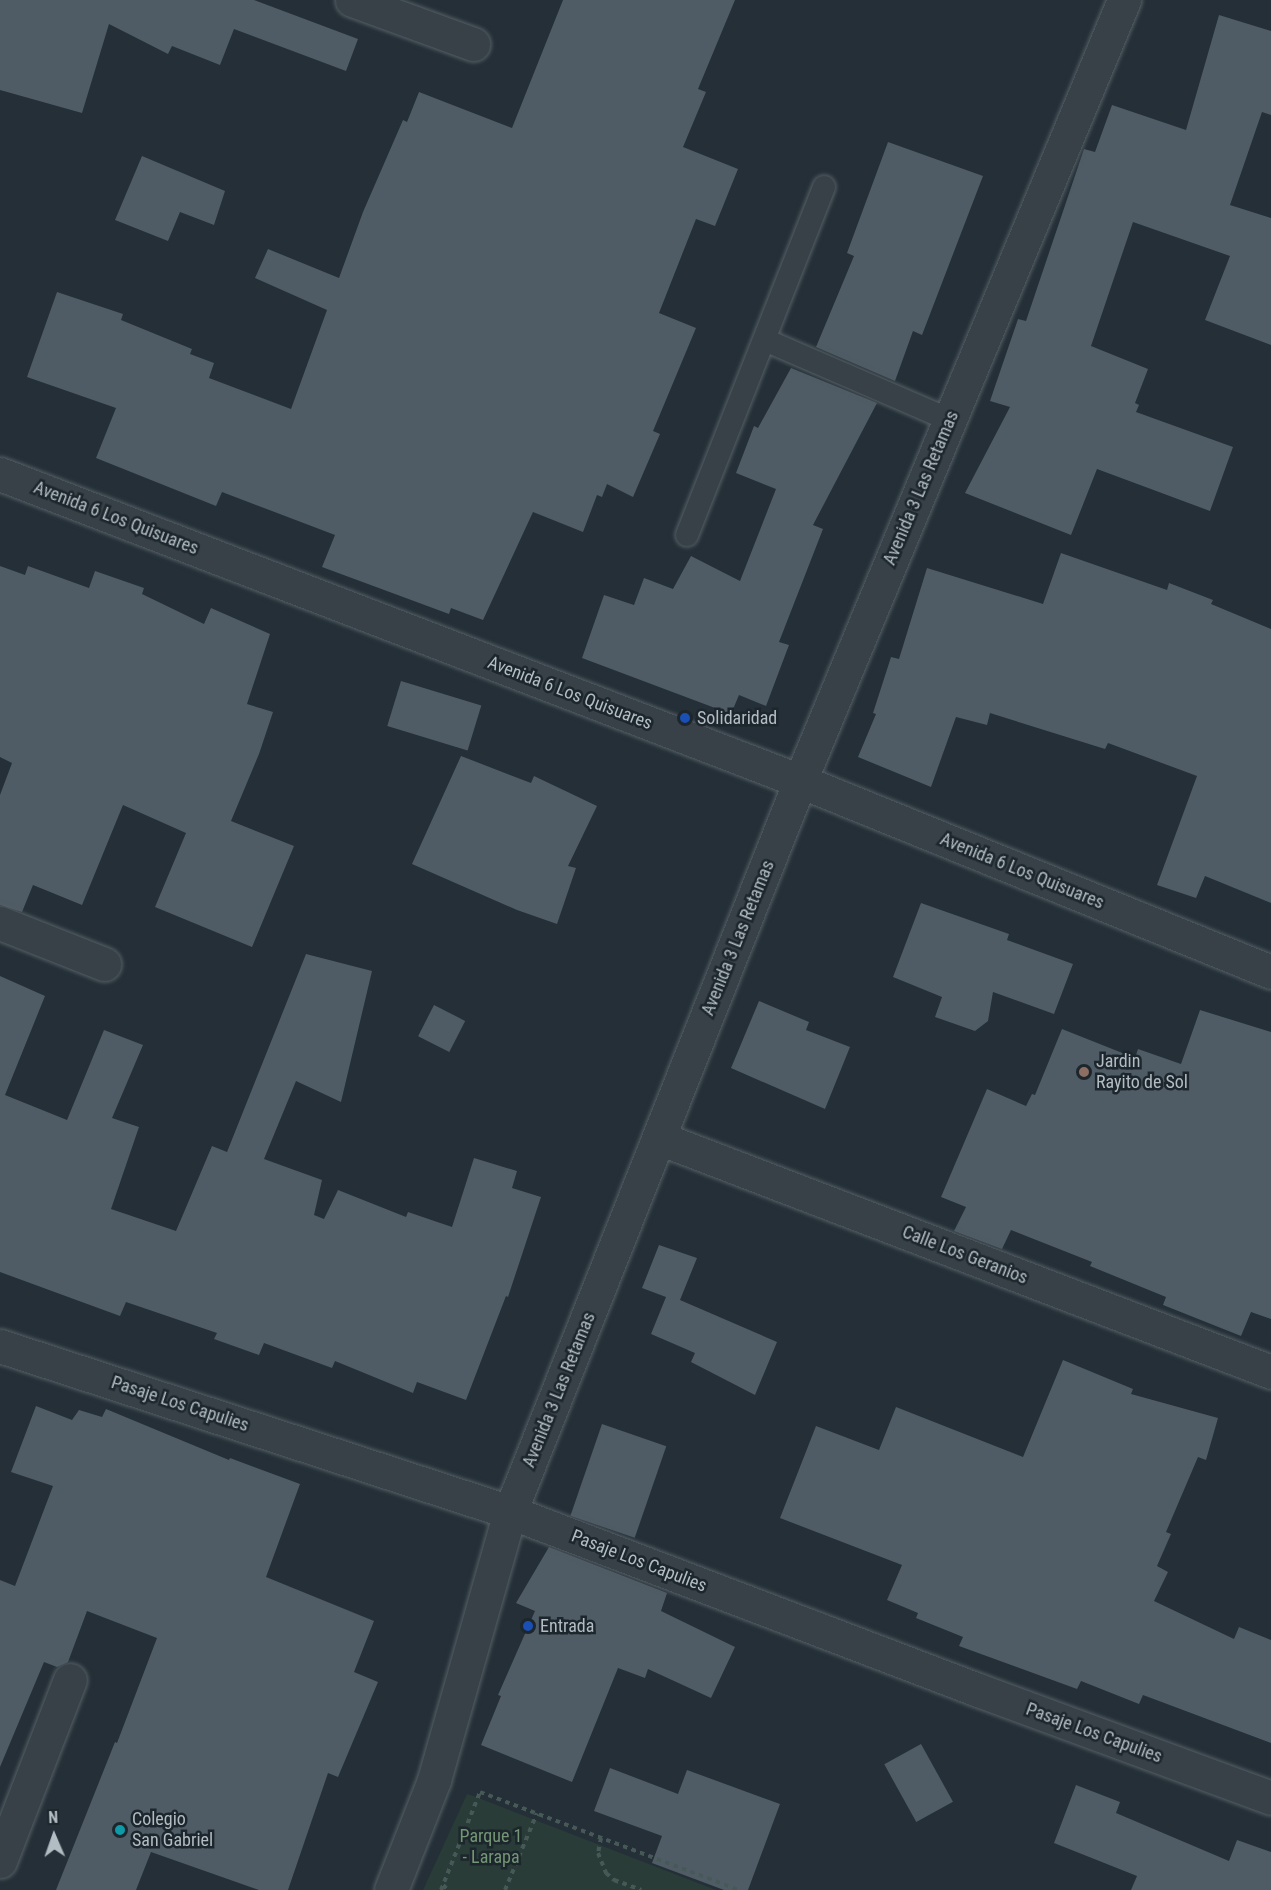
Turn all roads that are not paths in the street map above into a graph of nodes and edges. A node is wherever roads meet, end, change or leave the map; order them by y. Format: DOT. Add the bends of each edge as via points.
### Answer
graph roads {
  1 [pos="352,0"];
  2 [pos="1124,0"];
  3 [pos="472,44"];
  4 [pos="824,188"];
  5 [pos="765,340"];
  6 [pos="950,420"];
  7 [pos="0,474"];
  8 [pos="687,535"];
  9 [pos="800,781"];
  10 [pos="0,923"];
  11 [pos="104,964"];
  12 [pos="1271,972"];
  13 [pos="659,1138"];
  14 [pos="0,1346"];
  15 [pos="1271,1372"];
  16 [pos="510,1512"];
  17 [pos="70,1680"];
  18 [pos="1271,1798"];
  19 [pos="0,1861"];
  20 [pos="391,1890"];
  1 -- 3 [label="street"];
  2 -- 6 [label="street, Avenida 3 Las Retamas"];
  4 -- 5 [label="lane"];
  5 -- 6 [label="lane"];
  5 -- 8 [label="lane"];
  6 -- 9 [label="street, Avenida 3 Las Retamas"];
  7 -- 9 [label="street, Avenida 6 Los Quisuares"];
  9 -- 12 [label="street, Avenida 6 Los Quisuares"];
  9 -- 13 [label="street, Avenida 3 Las Retamas"];
  10 -- 11 [label="street"];
  13 -- 15 [label="street, Calle Los Geranios"];
  13 -- 16 [label="street, Avenida 3 Las Retamas"];
  14 -- 16 [label="street, Pasaje Los Capulies"];
  16 -- 18 [label="street, Pasaje Los Capulies"];
  16 -- 20 [label="street, Avenida 3 Las Retamas" via="435,1780"];
  17 -- 19 [label="street"];
}
